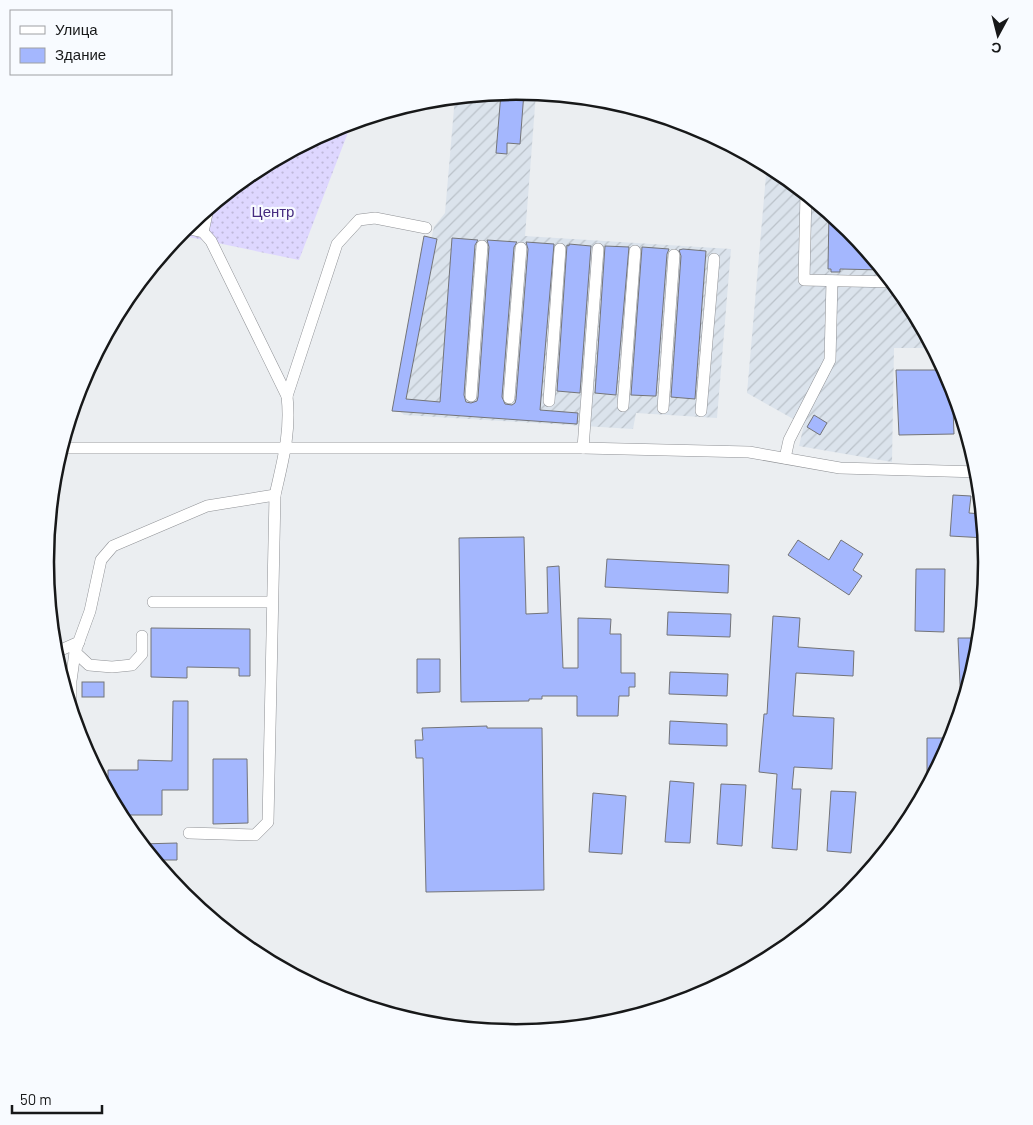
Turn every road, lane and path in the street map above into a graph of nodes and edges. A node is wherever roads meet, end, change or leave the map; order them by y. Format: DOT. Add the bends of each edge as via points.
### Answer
graph roads {
  1 [pos="806,202"];
  2 [pos="206,220"];
  3 [pos="426,228"];
  4 [pos="194,230"];
  5 [pos="203,232"];
  6 [pos="482,246"];
  7 [pos="521,248"];
  8 [pos="560,249"];
  9 [pos="598,249"];
  10 [pos="635,251"];
  11 [pos="674,255"];
  12 [pos="714,258"];
  13 [pos="832,281"];
  14 [pos="885,282"];
  15 [pos="287,396"];
  16 [pos="471,396"];
  17 [pos="509,398"];
  18 [pos="549,401"];
  19 [pos="623,406"];
  20 [pos="663,408"];
  21 [pos="701,411"];
  22 [pos="69,448"];
  23 [pos="286,448"];
  24 [pos="583,448"];
  25 [pos="785,458"];
  26 [pos="970,472"];
  27 [pos="275,494"];
  28 [pos="153,602"];
  29 [pos="272,602"];
  30 [pos="142,636"];
  31 [pos="77,647"];
  32 [pos="63,651"];
  33 [pos="72,688"];
  34 [pos="189,833"];
  1 -- 13 [label="street" via="804,280"];
  2 -- 5 [label="street"];
  3 -- 15 [label="street" via="375,218 359,220 337,244"];
  4 -- 5 [label="street"];
  5 -- 15 [label="street" via="211,241"];
  6 -- 16 [label="street"];
  7 -- 17 [label="street"];
  8 -- 18 [label="street"];
  9 -- 24 [label="street"];
  10 -- 19 [label="street"];
  11 -- 20 [label="street"];
  12 -- 21 [label="street"];
  13 -- 14 [label="street"];
  13 -- 25 [label="street" via="830,360 789,440"];
  15 -- 23 [label="street"];
  22 -- 23 [label="street"];
  23 -- 24 [label="street"];
  23 -- 27 [label="street"];
  24 -- 25 [label="street" via="750,452"];
  25 -- 26 [label="street" via="840,468"];
  27 -- 29 [label="street"];
  27 -- 31 [label="street" via="207,506 114,546 101,560 90,611"];
  28 -- 29 [label="street"];
  29 -- 34 [label="street" via="268,822 255,835"];
  30 -- 31 [label="street" via="142,654 132,665 88,665"];
  31 -- 32 [label="street"];
  31 -- 33 [label="street"];
}
